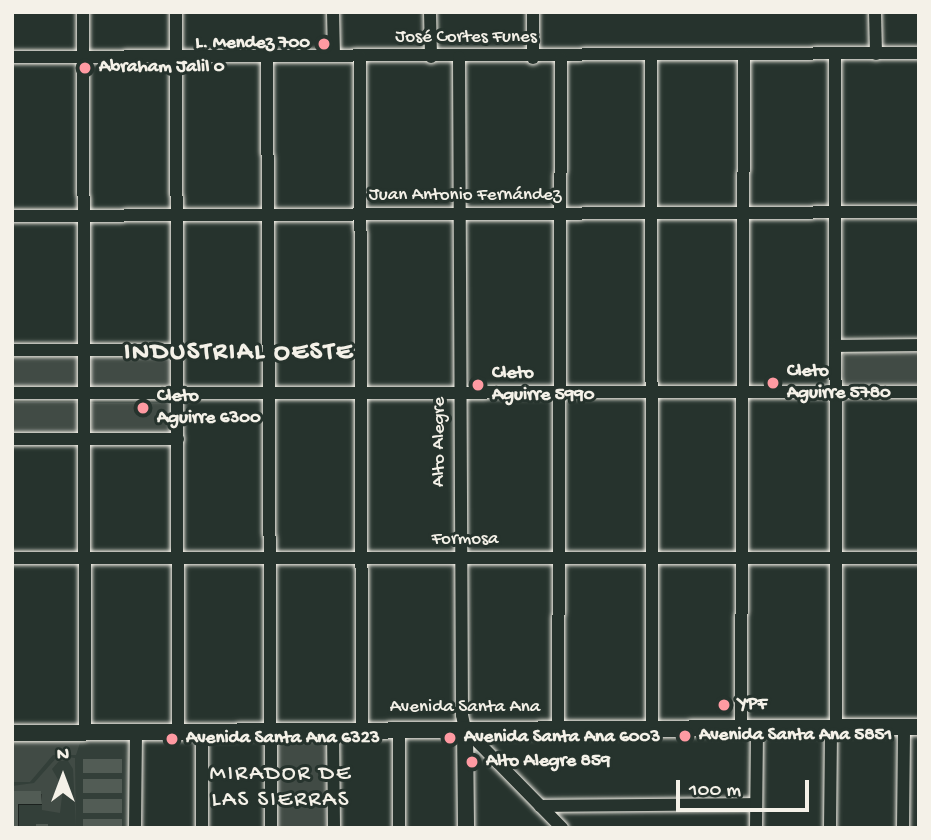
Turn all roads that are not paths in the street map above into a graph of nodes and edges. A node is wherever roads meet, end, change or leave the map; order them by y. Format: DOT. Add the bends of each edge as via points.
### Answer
graph roads {
  1 [pos="83,12"];
  2 [pos="176,12"];
  3 [pos="334,12"];
  4 [pos="430,12"];
  5 [pos="533,12"];
  6 [pos="875,12"];
  7 [pos="919,53"];
  8 [pos="835,54"];
  9 [pos="876,54"];
  10 [pos="744,55"];
  11 [pos="83,56"];
  12 [pos="176,56"];
  13 [pos="267,56"];
  14 [pos="334,56"];
  15 [pos="651,56"];
  16 [pos="12,57"];
  17 [pos="360,57"];
  18 [pos="430,57"];
  19 [pos="459,57"];
  20 [pos="533,58"];
  21 [pos="561,58"];
  22 [pos="919,212"];
  23 [pos="836,214"];
  24 [pos="559,215"];
  25 [pos="743,215"];
  26 [pos="12,216"];
  27 [pos="84,216"];
  28 [pos="177,216"];
  29 [pos="270,216"];
  30 [pos="361,216"];
  31 [pos="461,216"];
  32 [pos="650,216"];
  33 [pos="919,345"];
  34 [pos="836,346"];
  35 [pos="12,350"];
  36 [pos="84,350"];
  37 [pos="177,350"];
  38 [pos="743,392"];
  39 [pos="836,392"];
  40 [pos="919,392"];
  41 [pos="12,393"];
  42 [pos="84,393"];
  43 [pos="177,393"];
  44 [pos="269,393"];
  45 [pos="361,393"];
  46 [pos="461,393"];
  47 [pos="651,393"];
  48 [pos="559,394"];
  49 [pos="12,439"];
  50 [pos="84,439"];
  51 [pos="178,439"];
  52 [pos="12,558"];
  53 [pos="84,558"];
  54 [pos="178,558"];
  55 [pos="270,558"];
  56 [pos="836,558"];
  57 [pos="919,558"];
  58 [pos="461,559"];
  59 [pos="559,559"];
  60 [pos="652,559"];
  61 [pos="743,559"];
  62 [pos="362,560"];
  63 [pos="652,727"];
  64 [pos="749,728"];
  65 [pos="833,728"];
  66 [pos="911,728"];
  67 [pos="399,729"];
  68 [pos="465,729"];
  69 [pos="558,729"];
  70 [pos="362,730"];
  71 [pos="334,731"];
  72 [pos="178,732"];
  73 [pos="202,732"];
  74 [pos="270,732"];
  75 [pos="12,733"];
  76 [pos="85,733"];
  77 [pos="136,733"];
  78 [pos="756,804"];
  79 [pos="540,806"];
  80 [pos="135,828"];
  81 [pos="202,828"];
  82 [pos="271,828"];
  83 [pos="334,828"];
  84 [pos="399,828"];
  85 [pos="466,828"];
  86 [pos="562,828"];
  87 [pos="756,828"];
  88 [pos="830,828"];
  89 [pos="903,828"];
  1 -- 11 [label="street"];
  2 -- 12 [label="street"];
  3 -- 14 [label="street"];
  4 -- 18 [label="street"];
  5 -- 20 [label="street"];
  6 -- 9 [label="street"];
  7 -- 9 [label="street, José Cortes Funes"];
  8 -- 9 [label="street, José Cortes Funes"];
  8 -- 10 [label="street, José Cortes Funes"];
  8 -- 23 [label="street"];
  10 -- 15 [label="street, José Cortes Funes"];
  10 -- 25 [label="street"];
  11 -- 12 [label="street, José Cortes Funes"];
  11 -- 16 [label="street, José Cortes Funes"];
  11 -- 27 [label="street"];
  12 -- 13 [label="street, José Cortes Funes"];
  12 -- 28 [label="street"];
  13 -- 14 [label="street, José Cortes Funes"];
  13 -- 29 [label="street"];
  14 -- 17 [label="street, José Cortes Funes"];
  15 -- 21 [label="street, José Cortes Funes"];
  15 -- 32 [label="street"];
  17 -- 18 [label="street, José Cortes Funes"];
  17 -- 30 [label="street"];
  18 -- 19 [label="street, José Cortes Funes"];
  19 -- 20 [label="street, José Cortes Funes"];
  19 -- 31 [label="street, Alto Alegre"];
  20 -- 21 [label="street, José Cortes Funes"];
  21 -- 24 [label="street"];
  22 -- 23 [label="street, Juan Antonio Fernández"];
  23 -- 25 [label="street, Juan Antonio Fernández"];
  23 -- 34 [label="street"];
  24 -- 31 [label="street, Juan Antonio Fernández"];
  24 -- 32 [label="street, Juan Antonio Fernández"];
  24 -- 48 [label="street"];
  25 -- 32 [label="street, Juan Antonio Fernández"];
  25 -- 38 [label="street"];
  26 -- 27 [label="street, Juan Antonio Fernández"];
  27 -- 28 [label="street, Juan Antonio Fernández"];
  27 -- 36 [label="street"];
  28 -- 29 [label="street, Juan Antonio Fernández"];
  28 -- 37 [label="street"];
  29 -- 30 [label="street, Juan Antonio Fernández"];
  29 -- 44 [label="street"];
  30 -- 31 [label="street, Juan Antonio Fernández"];
  30 -- 45 [label="street"];
  31 -- 46 [label="street, Alto Alegre"];
  32 -- 47 [label="street"];
  33 -- 34 [label="street"];
  34 -- 39 [label="street"];
  35 -- 36 [label="street"];
  36 -- 37 [label="street"];
  36 -- 42 [label="street"];
  37 -- 43 [label="street"];
  38 -- 39 [label="street"];
  38 -- 47 [label="street"];
  38 -- 61 [label="street"];
  39 -- 40 [label="street"];
  39 -- 56 [label="street"];
  41 -- 42 [label="street"];
  42 -- 43 [label="street"];
  42 -- 50 [label="street"];
  43 -- 44 [label="street"];
  43 -- 51 [label="street"];
  44 -- 45 [label="street"];
  44 -- 55 [label="street"];
  45 -- 46 [label="street"];
  45 -- 62 [label="street"];
  46 -- 48 [label="street"];
  46 -- 58 [label="street, Alto Alegre"];
  47 -- 48 [label="street"];
  47 -- 60 [label="street"];
  48 -- 59 [label="street"];
  49 -- 50 [label="street"];
  50 -- 51 [label="street"];
  50 -- 53 [label="street"];
  51 -- 54 [label="street"];
  52 -- 53 [label="street, Formosa"];
  53 -- 54 [label="street, Formosa"];
  53 -- 76 [label="street"];
  54 -- 55 [label="street, Formosa"];
  54 -- 72 [label="street"];
  55 -- 62 [label="street, Formosa"];
  55 -- 74 [label="street"];
  56 -- 57 [label="street, Formosa"];
  56 -- 61 [label="street, Formosa"];
  56 -- 65 [label="street"];
  58 -- 59 [label="street, Formosa"];
  58 -- 62 [label="street, Formosa"];
  58 -- 68 [label="street, Alto Alegre"];
  59 -- 60 [label="street, Formosa"];
  59 -- 69 [label="street"];
  60 -- 61 [label="street, Formosa"];
  60 -- 63 [label="street"];
  61 -- 64 [label="street"];
  62 -- 70 [label="street"];
  63 -- 64 [label="main road, Avenida Santa Ana"];
  63 -- 69 [label="main road, Avenida Santa Ana"];
  64 -- 65 [label="main road, Avenida Santa Ana"];
  64 -- 78 [label="street"];
  65 -- 66 [label="main road, Avenida Santa Ana"];
  65 -- 88 [label="street"];
  66 -- 89 [label="street"];
  67 -- 68 [label="main road, Avenida Santa Ana"];
  67 -- 70 [label="main road, Avenida Santa Ana"];
  67 -- 84 [label="street"];
  68 -- 69 [label="main road, Avenida Santa Ana"];
  68 -- 79 [label="street"];
  68 -- 85 [label="main road, Alto Alegre"];
  70 -- 71 [label="main road, Avenida Santa Ana"];
  71 -- 74 [label="main road, Avenida Santa Ana"];
  71 -- 83 [label="street"];
  72 -- 73 [label="main road, Avenida Santa Ana"];
  72 -- 77 [label="main road, Avenida Santa Ana"];
  73 -- 74 [label="main road, Avenida Santa Ana"];
  73 -- 81 [label="street"];
  74 -- 82 [label="street"];
  75 -- 76 [label="main road, Avenida Santa Ana"];
  76 -- 77 [label="main road, Avenida Santa Ana"];
  77 -- 80 [label="street"];
  78 -- 79 [label="street"];
  78 -- 87 [label="street"];
  79 -- 86 [label="street"];
}
